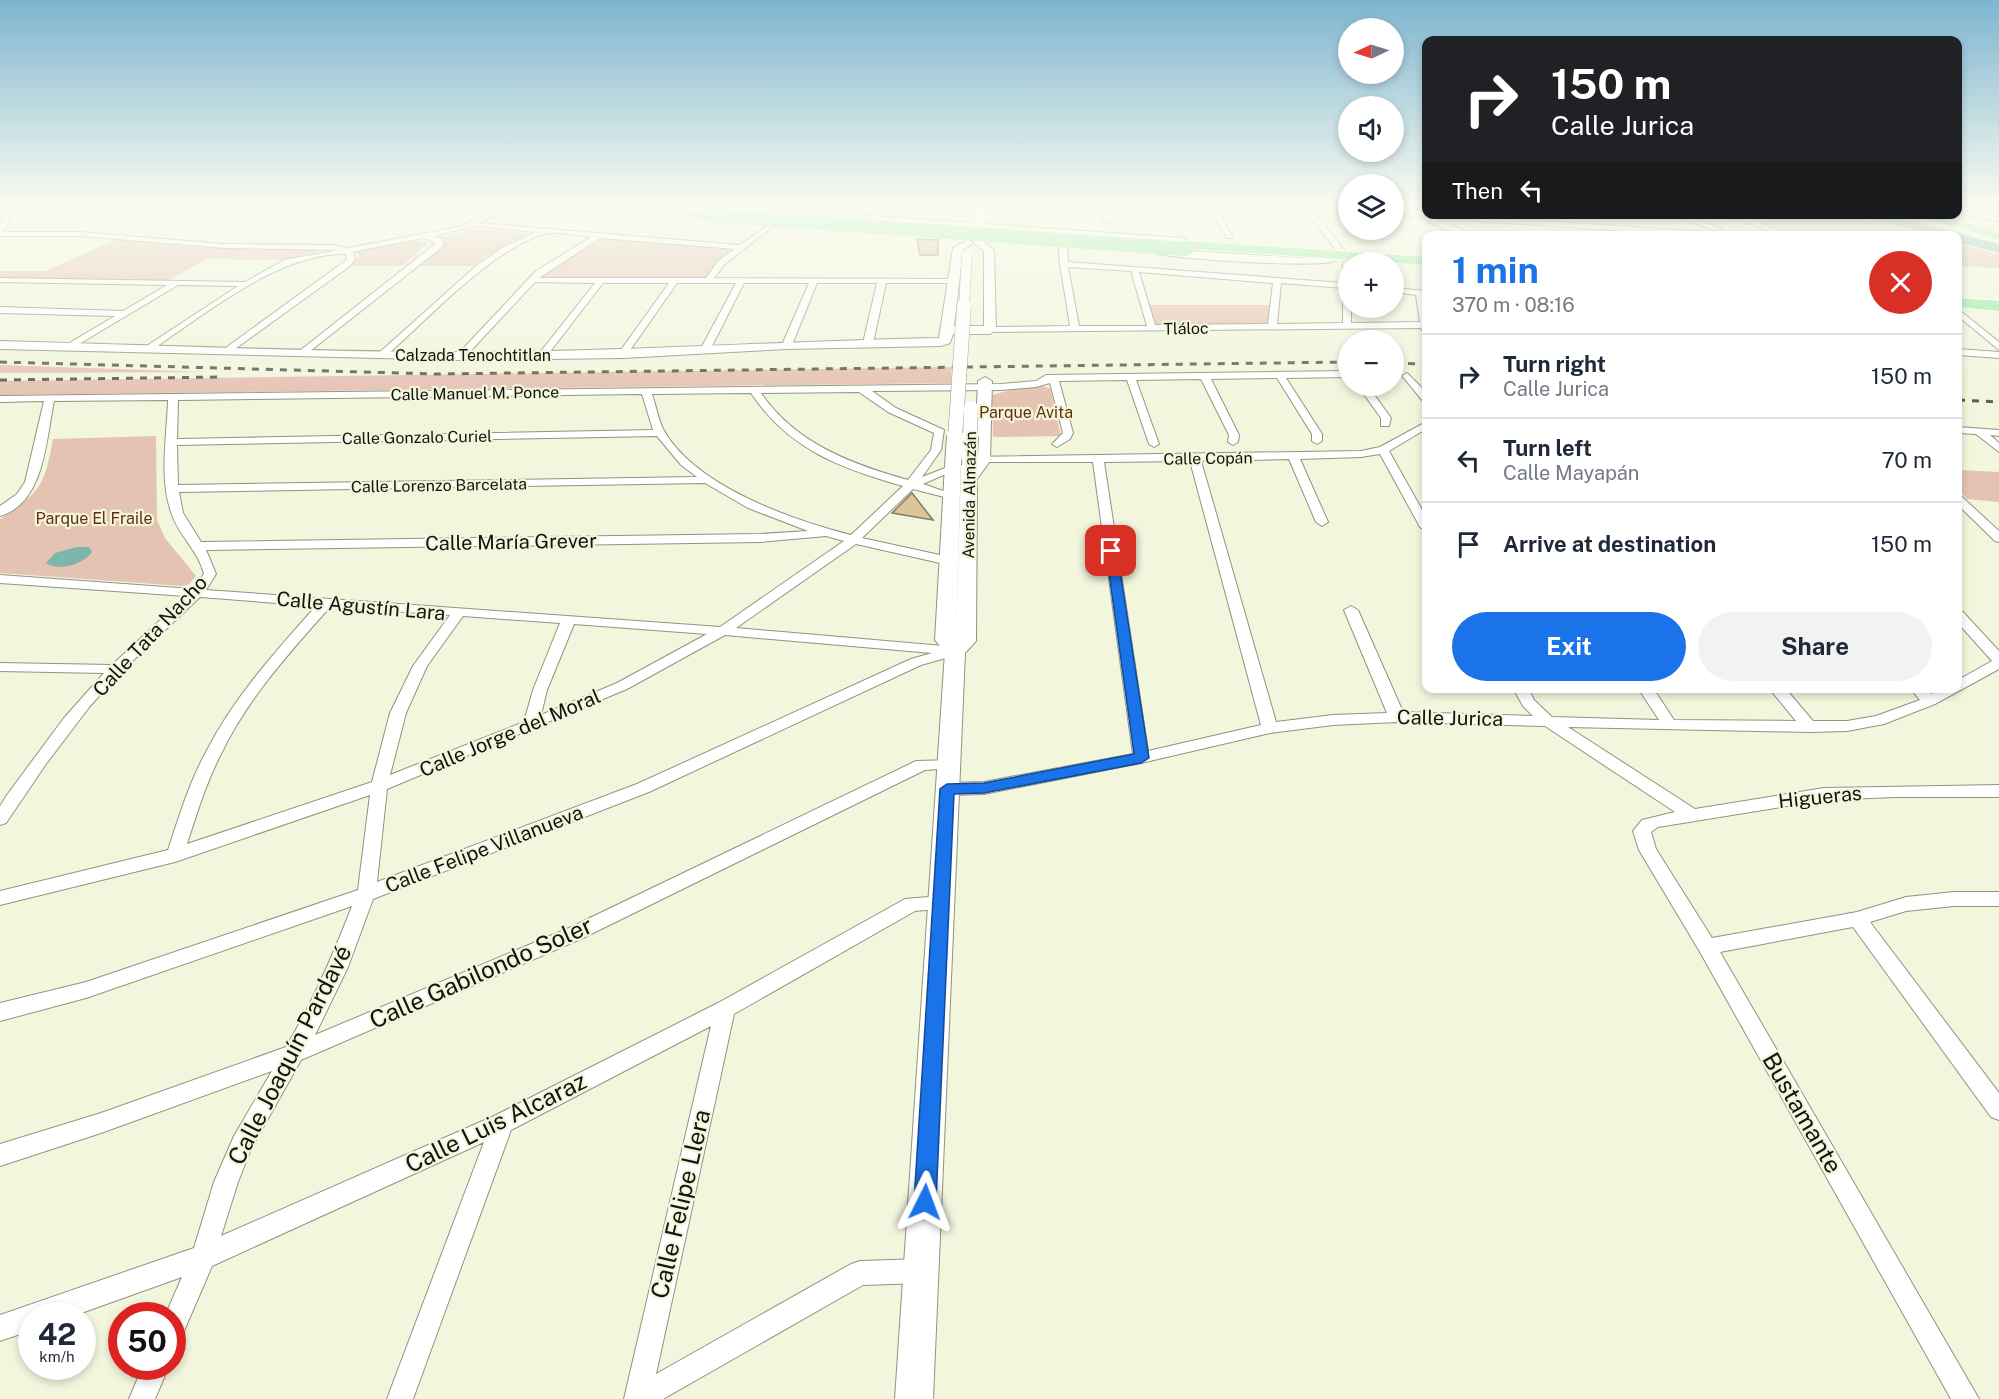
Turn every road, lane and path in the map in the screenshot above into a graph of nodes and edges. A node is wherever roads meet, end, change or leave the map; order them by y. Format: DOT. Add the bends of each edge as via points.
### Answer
graph roads {
  1 [pos="275,268"];
  2 [pos="341,268"];
  3 [pos="410,268"];
  4 [pos="479,268"];
  5 [pos="547,268"];
  6 [pos="717,268"];
  7 [pos="955,268"];
  8 [pos="973,268"];
  9 [pos="989,268"];
  10 [pos="1065,268"];
  11 [pos="1114,268"];
  12 [pos="1134,270"];
  13 [pos="0,280"];
  14 [pos="533,280"];
  15 [pos="601,280"];
  16 [pos="709,280"];
  17 [pos="742,280"];
  18 [pos="882,280"];
  19 [pos="674,281"];
  20 [pos="814,281"];
  21 [pos="953,281"];
  22 [pos="1277,281"];
  23 [pos="175,284"];
  24 [pos="247,284"];
  25 [pos="1338,285"];
  26 [pos="1404,291"];
  27 [pos="1422,292"];
  28 [pos="1962,297"];
  29 [pos="1999,300"];
  30 [pos="1994,307"];
  31 [pos="1962,308"];
  32 [pos="951,309"];
  33 [pos="990,309"];
  34 [pos="0,310"];
  35 [pos="1962,312"];
  36 [pos="124,314"];
  37 [pos="1347,318"];
  38 [pos="1347,326"];
  39 [pos="1272,327"];
  40 [pos="1422,328"];
  41 [pos="1152,329"];
  42 [pos="990,330"];
  43 [pos="1075,330"];
  44 [pos="946,336"];
  45 [pos="868,343"];
  46 [pos="0,345"];
  47 [pos="787,345"];
  48 [pos="69,347"];
  49 [pos="1999,347"];
  50 [pos="147,349"];
  51 [pos="705,350"];
  52 [pos="225,352"];
  53 [pos="1962,352"];
  54 [pos="302,353"];
  55 [pos="383,354"];
  56 [pos="623,354"];
  57 [pos="543,355"];
  58 [pos="1999,355"];
  59 [pos="461,356"];
  60 [pos="1338,374"];
  61 [pos="1280,375"];
  62 [pos="1205,376"];
  63 [pos="1407,376"];
  64 [pos="1131,378"];
  65 [pos="1054,379"];
  66 [pos="985,384"];
  67 [pos="860,388"];
  68 [pos="754,390"];
  69 [pos="646,391"];
  70 [pos="1422,393"];
  71 [pos="1370,396"];
  72 [pos="173,397"];
  73 [pos="0,399"];
  74 [pos="50,399"];
  75 [pos="1385,423"];
  76 [pos="1422,427"];
  77 [pos="1962,430"];
  78 [pos="1978,431"];
  79 [pos="660,433"];
  80 [pos="1999,433"];
  81 [pos="1317,441"];
  82 [pos="173,442"];
  83 [pos="1233,442"];
  84 [pos="1057,444"];
  85 [pos="1154,444"];
  86 [pos="1999,449"];
  87 [pos="1383,450"];
  88 [pos="1294,457"];
  89 [pos="1195,458"];
  90 [pos="1098,460"];
  91 [pos="965,462"];
  92 [pos="707,480"];
  93 [pos="910,485"];
  94 [pos="172,489"];
  95 [pos="952,496"];
  96 [pos="1962,503"];
  97 [pos="0,512"];
  98 [pos="1422,519"];
  99 [pos="1322,522"];
  100 [pos="825,533"];
  101 [pos="1999,538"];
  102 [pos="852,541"];
  103 [pos="198,546"];
  104 [pos="949,561"];
  105 [pos="0,579"];
  106 [pos="196,594"];
  107 [pos="327,602"];
  108 [pos="1351,610"];
  109 [pos="458,614"];
  110 [pos="1962,620"];
  111 [pos="568,621"];
  112 [pos="723,631"];
  113 [pos="955,651"];
  114 [pos="1999,662"];
  115 [pos="0,667"];
  116 [pos="116,669"];
  117 [pos="1962,684"];
  118 [pos="1523,693"];
  119 [pos="1648,693"];
  120 [pos="1780,693"];
  121 [pos="1922,693"];
  122 [pos="1944,693"];
  123 [pos="1930,701"];
  124 [pos="1397,717"];
  125 [pos="1548,721"];
  126 [pos="531,725"];
  127 [pos="1670,725"];
  128 [pos="1270,728"];
  129 [pos="1810,728"];
  130 [pos="1141,758"];
  131 [pos="948,776"];
  132 [pos="379,786"];
  133 [pos="1999,791"];
  134 [pos="1692,814"];
  135 [pos="0,819"];
  136 [pos="1643,828"];
  137 [pos="175,855"];
  138 [pos="366,894"];
  139 [pos="0,898"];
  140 [pos="1999,899"];
  141 [pos="941,903"];
  142 [pos="1857,919"];
  143 [pos="1707,947"];
  144 [pos="725,1009"];
  145 [pos="0,1012"];
  146 [pos="291,1055"];
  147 [pos="1999,1110"];
  148 [pos="502,1124"];
  149 [pos="0,1155"];
  150 [pos="203,1257"];
  151 [pos="921,1271"];
  152 [pos="76,1302"];
  153 [pos="184,1302"];
  154 [pos="18,1322"];
  155 [pos="0,1328"];
  156 [pos="150,1380"];
  157 [pos="142,1399"];
  158 [pos="400,1399"];
  159 [pos="637,1399"];
  160 [pos="914,1399"];
  161 [pos="1966,1399"];
  1 -- 24 [label="street"];
  2 -- 52 [label="street"];
  3 -- 54 [label="street"];
  4 -- 55 [label="street"];
  5 -- 14 [label="street"];
  6 -- 16 [label="street"];
  7 -- 21 [label="street"];
  8 -- 91 [label="street, Avenida Almazán, bridge"];
  9 -- 33 [label="street"];
  10 -- 43 [label="street"];
  11 -- 12 [label="street"];
  12 -- 22 [label="street"];
  12 -- 41 [label="street"];
  13 -- 23 [label="street"];
  14 -- 15 [label="street"];
  14 -- 59 [label="street"];
  15 -- 19 [label="street"];
  15 -- 57 [label="street"];
  16 -- 17 [label="street"];
  16 -- 19 [label="street"];
  17 -- 20 [label="street"];
  17 -- 51 [label="street"];
  18 -- 20 [label="street"];
  18 -- 21 [label="street"];
  18 -- 45 [label="street"];
  19 -- 56 [label="street"];
  20 -- 47 [label="street"];
  21 -- 32 [label="street"];
  22 -- 25 [label="street"];
  22 -- 39 [label="street"];
  23 -- 24 [label="street"];
  23 -- 36 [label="street"];
  24 -- 50 [label="street"];
  26 -- 27 [label="street"];
  28 -- 29 [label="highway"];
  30 -- 31 [label="highway"];
  32 -- 33 [label="street"];
  32 -- 44 [label="street"];
  33 -- 42 [label="street"];
  34 -- 36 [label="street"];
  35 -- 49 [label="street"];
  36 -- 48 [label="street"];
  37 -- 38 [label="street"];
  38 -- 39 [label="street, Tláloc"];
  38 -- 40 [label="street, Tláloc"];
  39 -- 41 [label="street, Tláloc"];
  41 -- 43 [label="street, Tláloc"];
  42 -- 43 [label="street, Tláloc"];
  42 -- 44 [label="street, Tláloc"];
  44 -- 45 [label="street, Calzada Tenochtitlan"];
  45 -- 47 [label="street, Calzada Tenochtitlan"];
  46 -- 48 [label="street, Calzada Tenochtitlan"];
  47 -- 51 [label="street, Calzada Tenochtitlan"];
  48 -- 50 [label="street, Calzada Tenochtitlan"];
  50 -- 52 [label="street, Calzada Tenochtitlan"];
  51 -- 56 [label="street, Calzada Tenochtitlan"];
  52 -- 54 [label="street, Calzada Tenochtitlan"];
  53 -- 58 [label="street"];
  54 -- 55 [label="street, Calzada Tenochtitlan"];
  55 -- 59 [label="street, Calzada Tenochtitlan"];
  56 -- 57 [label="street, Calzada Tenochtitlan"];
  57 -- 59 [label="street, Calzada Tenochtitlan"];
  60 -- 61 [label="street, Calle Manuel M. Ponce"];
  61 -- 62 [label="street, Calle Manuel M. Ponce"];
  61 -- 81 [label="street" via="1317,434"];
  62 -- 64 [label="street, Calle Manuel M. Ponce"];
  62 -- 83 [label="street" via="1234,435"];
  63 -- 70 [label="street"];
  64 -- 65 [label="street, Calle Manuel M. Ponce"];
  64 -- 85 [label="street"];
  65 -- 66 [label="street, Calle Manuel M. Ponce" via="1036,384"];
  65 -- 84 [label="street" via="1068,433"];
  66 -- 67 [label="street, Calle Manuel M. Ponce"];
  66 -- 91 [label="street"];
  67 -- 68 [label="street, Calle Manuel M. Ponce"];
  67 -- 93 [label="street, Calle Jorge del Moral" via="892,410 940,432 936,450"];
  68 -- 69 [label="street, Calle Manuel M. Ponce"];
  68 -- 93 [label="street" via="771,416 811,446 854,467"];
  69 -- 72 [label="street, Calle Manuel M. Ponce"];
  69 -- 79 [label="street"];
  71 -- 75 [label="street" via="1386,418"];
  72 -- 74 [label="street, Calle Manuel M. Ponce"];
  72 -- 82 [label="street, Calle Tata Nacho"];
  73 -- 74 [label="street, Calle Manuel M. Ponce"];
  74 -- 97 [label="street" via="31,482 21,496"];
  76 -- 87 [label="street, Calle Copán"];
  77 -- 78 [label="street"];
  78 -- 80 [label="street"];
  78 -- 86 [label="street"];
  79 -- 82 [label="street, Calle Gonzalo Curiel"];
  79 -- 92 [label="street"];
  82 -- 94 [label="street, Calle Tata Nacho"];
  87 -- 88 [label="street, Calle Copán"];
  87 -- 98 [label="street"];
  88 -- 89 [label="street, Calle Copán"];
  88 -- 99 [label="street"];
  89 -- 90 [label="street, Calle Copán"];
  89 -- 128 [label="street"];
  90 -- 91 [label="street, Calle Copán"];
  90 -- 130 [label="street"];
  91 -- 93 [label="street"];
  91 -- 95 [label="street, Avenida Almazán"];
  91 -- 113 [label="street, Avenida Almazán" via="966,641"];
  92 -- 94 [label="street, Calle Lorenzo Barcelata"];
  92 -- 100 [label="street" via="768,512"];
  93 -- 95 [label="street"];
  93 -- 102 [label="street, Calle Jorge del Moral"];
  94 -- 103 [label="street, Calle Tata Nacho" via="180,520"];
  95 -- 104 [label="street, Avenida Almazán"];
  96 -- 101 [label="street"];
  100 -- 102 [label="street"];
  100 -- 103 [label="street, Calle María Grever" via="760,538"];
  102 -- 104 [label="street"];
  102 -- 112 [label="street, Calle Jorge del Moral"];
  103 -- 106 [label="street, Calle Tata Nacho" via="210,574"];
  104 -- 113 [label="street, Avenida Almazán" via="945,640"];
  105 -- 106 [label="street, Calle Agustín Lara"];
  106 -- 107 [label="street, Calle Agustín Lara"];
  106 -- 116 [label="street, Calle Tata Nacho"];
  107 -- 109 [label="street, Calle Agustín Lara"];
  107 -- 137 [label="street" via="273,663 219,743 202,776"];
  108 -- 124 [label="street"];
  109 -- 111 [label="street, Calle Agustín Lara"];
  109 -- 132 [label="street, Calle Joaquín Pardavé" via="420,666 398,713"];
  110 -- 114 [label="street"];
  111 -- 112 [label="street, Calle Agustín Lara"];
  111 -- 126 [label="street" via="540,690"];
  112 -- 113 [label="street, Calle Agustín Lara"];
  112 -- 126 [label="street, Calle Jorge del Moral" via="622,686"];
  113 -- 131 [label="street, Avenida Almazán"];
  113 -- 138 [label="street, Calle Felipe Villanueva" via="916,662 644,788"];
  114 -- 117 [label="street"];
  115 -- 116 [label="street"];
  116 -- 135 [label="street, Calle Tata Nacho" via="38,762"];
  118 -- 125 [label="street"];
  119 -- 127 [label="street"];
  120 -- 129 [label="street"];
  121 -- 123 [label="street"];
  122 -- 123 [label="street, Calle Jurica"];
  123 -- 129 [label="street, Calle Jurica" via="1879,721"];
  124 -- 125 [label="street, Calle Jurica"];
  124 -- 128 [label="street, Calle Jurica"];
  125 -- 127 [label="street, Calle Jurica"];
  125 -- 134 [label="street"];
  126 -- 132 [label="street, Calle Jorge del Moral"];
  127 -- 129 [label="street, Calle Jurica"];
  128 -- 130 [label="street, Calle Jurica"];
  130 -- 131 [label="street, Calle Jurica" via="984,788"];
  131 -- 141 [label="street, Avenida Almazán"];
  131 -- 146 [label="street, Calle Gabilondo Soler" via="922,765 576,933"];
  132 -- 137 [label="street, Calle Jorge del Moral"];
  132 -- 138 [label="street, Calle Joaquín Pardavé"];
  133 -- 134 [label="street, Higueras" via="1848,792"];
  134 -- 136 [label="street, Higueras"];
  136 -- 143 [label="street, Bustamante" via="1647,850"];
  137 -- 139 [label="street, Calle Jorge del Moral"];
  138 -- 145 [label="street, Calle Felipe Villanueva" via="86,990"];
  138 -- 146 [label="street, Calle Joaquín Pardavé" via="338,967"];
  140 -- 142 [label="street" via="1906,904"];
  141 -- 144 [label="street, Calle Luis Alcaraz" via="912,904"];
  141 -- 151 [label="street, Avenida Almazán"];
  142 -- 143 [label="street"];
  142 -- 147 [label="street"];
  143 -- 161 [label="street, Bustamante"];
  144 -- 148 [label="street, Calle Luis Alcaraz"];
  144 -- 159 [label="street, Calle Felipe Llera"];
  146 -- 149 [label="street, Calle Gabilondo Soler"];
  146 -- 150 [label="street, Calle Joaquín Pardavé" via="242,1143"];
  148 -- 150 [label="street, Calle Luis Alcaraz"];
  148 -- 158 [label="street"];
  150 -- 152 [label="street, Calle Luis Alcaraz"];
  150 -- 153 [label="street, Calle Joaquín Pardavé"];
  151 -- 159 [label="street" via="860,1273"];
  151 -- 160 [label="street, Avenida Almazán"];
  154 -- 155 [label="street"];
  156 -- 157 [label="street"];
}
